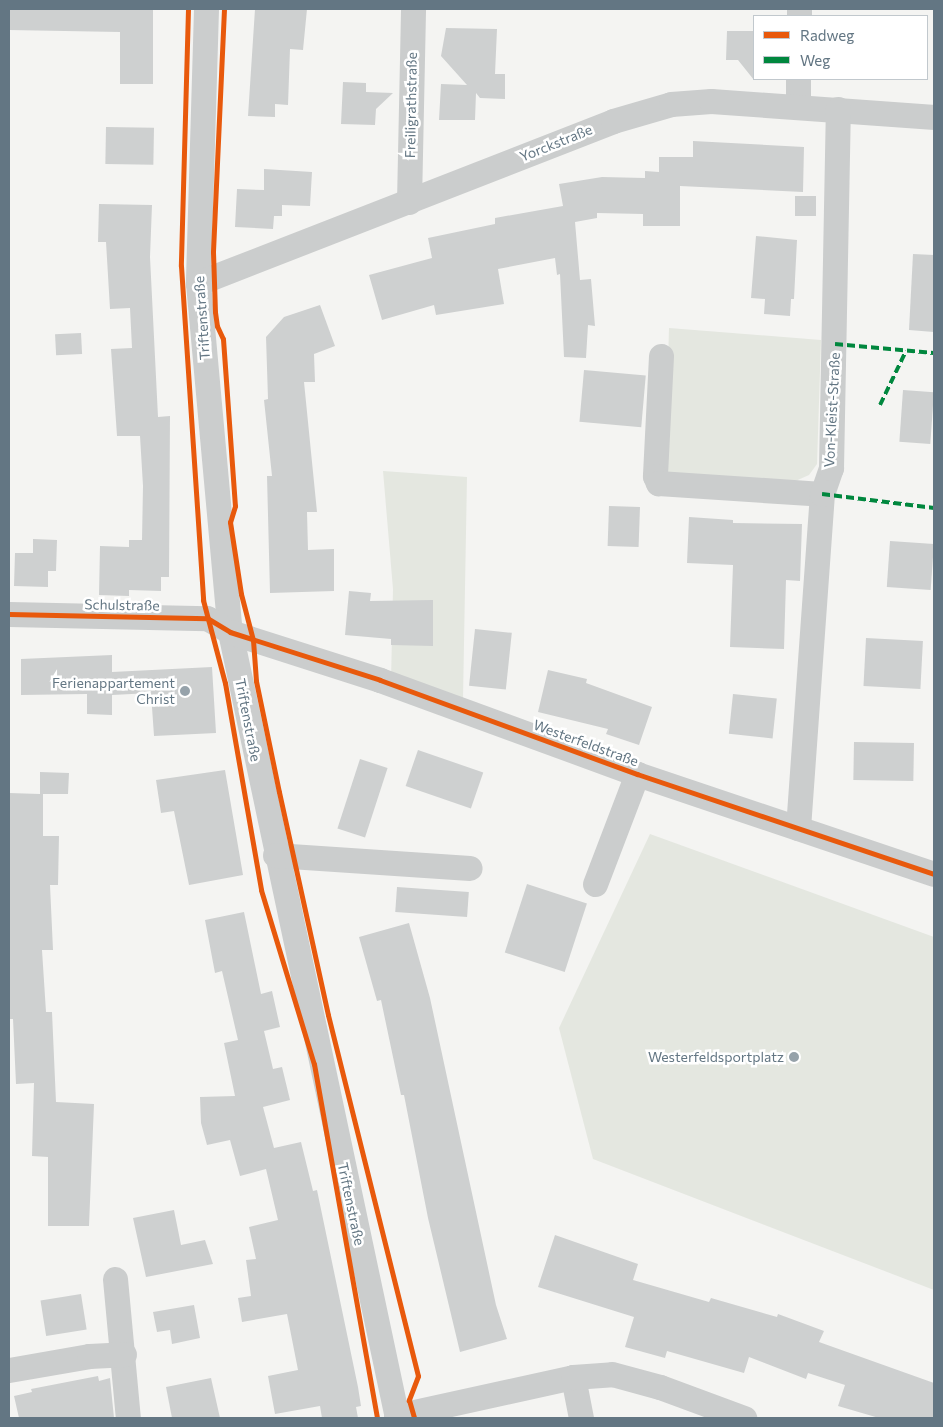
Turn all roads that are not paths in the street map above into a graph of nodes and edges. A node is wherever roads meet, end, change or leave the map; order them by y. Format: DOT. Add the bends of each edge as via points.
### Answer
graph roads {
  1 [pos="206,9"];
  2 [pos="413,9"];
  3 [pos="798,80"];
  4 [pos="798,107"];
  5 [pos="838,109"];
  6 [pos="934,117"];
  7 [pos="408,202"];
  8 [pos="198,283"];
  9 [pos="661,356"];
  10 [pos="822,494"];
  11 [pos="9,614"];
  12 [pos="230,632"];
  13 [pos="637,774"];
  14 [pos="798,828"];
  15 [pos="275,855"];
  16 [pos="470,868"];
  17 [pos="934,874"];
  18 [pos="595,884"];
  19 [pos="115,1280"];
  20 [pos="124,1354"];
  21 [pos="9,1370"];
  22 [pos="573,1377"];
  23 [pos="396,1417"];
  24 [pos="128,1418"];
  25 [pos="581,1418"];
  26 [pos="744,1418"];
  1 -- 8 [label="street, Triftenstraße"];
  2 -- 7 [label="street, Freiligrathstraße"];
  3 -- 4 [label="street"];
  4 -- 5 [label="street, Yorckstraße"];
  4 -- 7 [label="street, Yorckstraße" via="711,101 671,104 613,121"];
  5 -- 6 [label="street, Yorckstraße"];
  5 -- 10 [label="street, Von-Kleist-Straße" via="831,468"];
  7 -- 8 [label="street, Yorckstraße"];
  8 -- 12 [label="street, Triftenstraße"];
  9 -- 10 [label="street" via="655,476 658,483"];
  10 -- 14 [label="street, Von-Kleist-Straße"];
  11 -- 12 [label="street, Schulstraße" via="207,618"];
  12 -- 13 [label="street, Westerfeldstraße" via="380,680"];
  12 -- 15 [label="street, Triftenstraße"];
  13 -- 14 [label="street, Westerfeldstraße"];
  13 -- 18 [label="street"];
  14 -- 17 [label="street, Westerfeldstraße"];
  15 -- 16 [label="street"];
  15 -- 23 [label="street, Triftenstraße"];
  19 -- 20 [label="street"];
  20 -- 21 [label="street" via="89,1356"];
  20 -- 24 [label="street"];
  22 -- 23 [label="street"];
  22 -- 25 [label="street"];
  22 -- 26 [label="street" via="612,1374 660,1387"];
}
